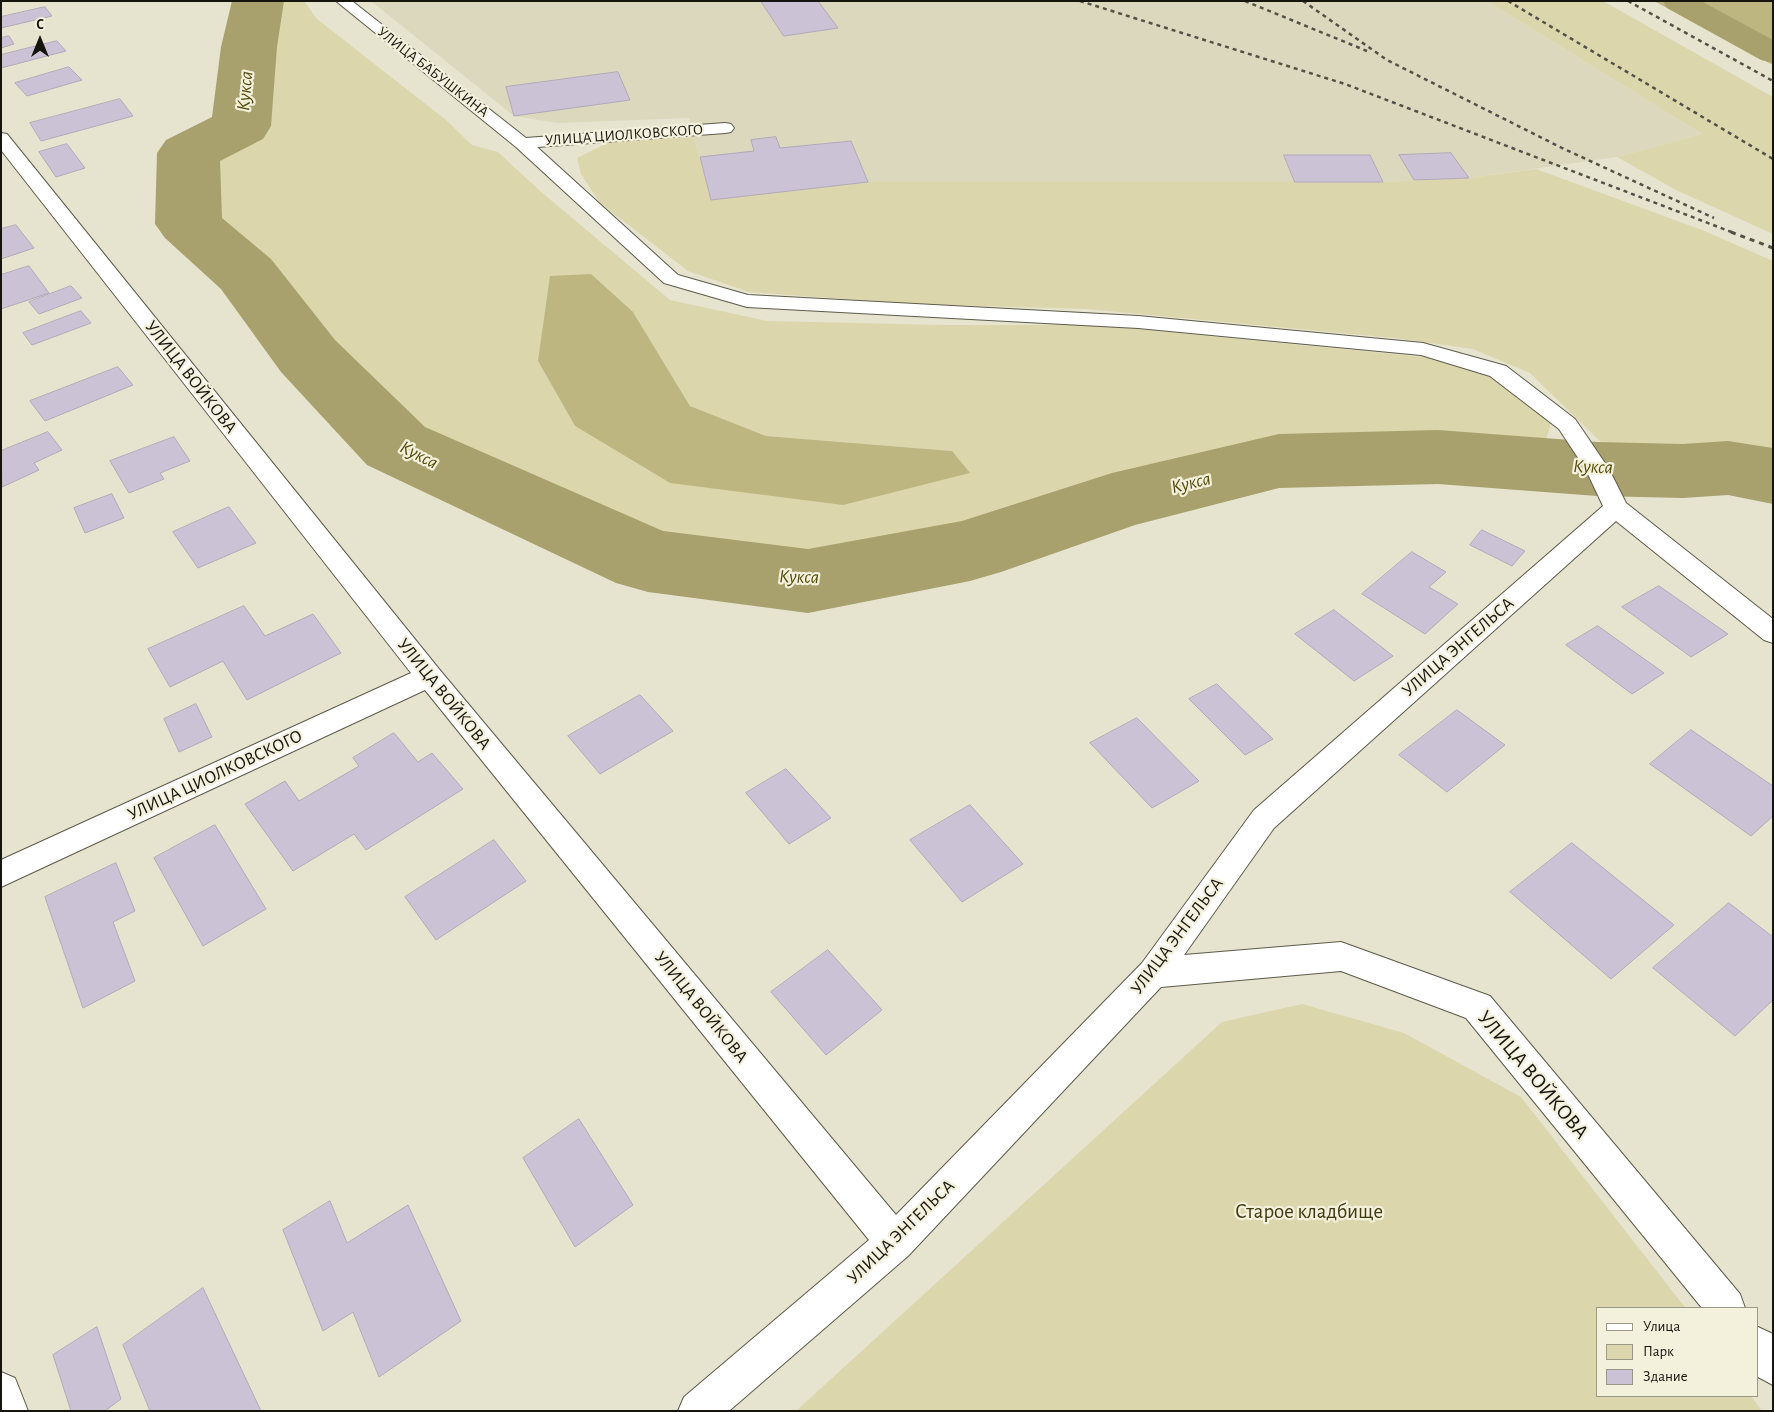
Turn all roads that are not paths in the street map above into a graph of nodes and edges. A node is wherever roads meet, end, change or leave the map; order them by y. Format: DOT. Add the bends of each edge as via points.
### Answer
graph roads {
  1 [pos="344,1"];
  2 [pos="725,128"];
  3 [pos="1,138"];
  4 [pos="522,143"];
  5 [pos="1616,508"];
  6 [pos="1773,633"];
  7 [pos="429,676"];
  8 [pos="1,874"];
  9 [pos="1153,973"];
  10 [pos="895,1243"];
  11 [pos="1725,1307"];
  12 [pos="1759,1348"];
  13 [pos="1773,1365"];
  14 [pos="1,1392"];
  15 [pos="8,1411"];
  16 [pos="698,1411"];
  1 -- 4 [label="street, УЛИЦА БАБУШКИНА"];
  2 -- 4 [label="street, УЛИЦА ЦИОЛКОВСКОГО"];
  3 -- 7 [label="street, УЛИЦА ВОЙКОВА"];
  4 -- 5 [label="street, УЛИЦА БАБУШКИНА" via="671,279 747,301 1138,322 1423,349 1498,371 1567,424 1597,469"];
  5 -- 6 [label="street"];
  5 -- 9 [label="street, УЛИЦА ЭНГЕЛЬСА" via="1264,819"];
  7 -- 8 [label="street, УЛИЦА ЦИОЛКОВСКОГО"];
  7 -- 10 [label="street, УЛИЦА ВОЙКОВА"];
  9 -- 10 [label="street, УЛИЦА ЭНГЕЛЬСА"];
  9 -- 11 [label="street, УЛИЦА ВОЙКОВА" via="1341,956 1478,1007"];
  10 -- 16 [label="street, УЛИЦА ЭНГЕЛЬСА"];
  12 -- 13 [label="street"];
  14 -- 15 [label="street"];
}
